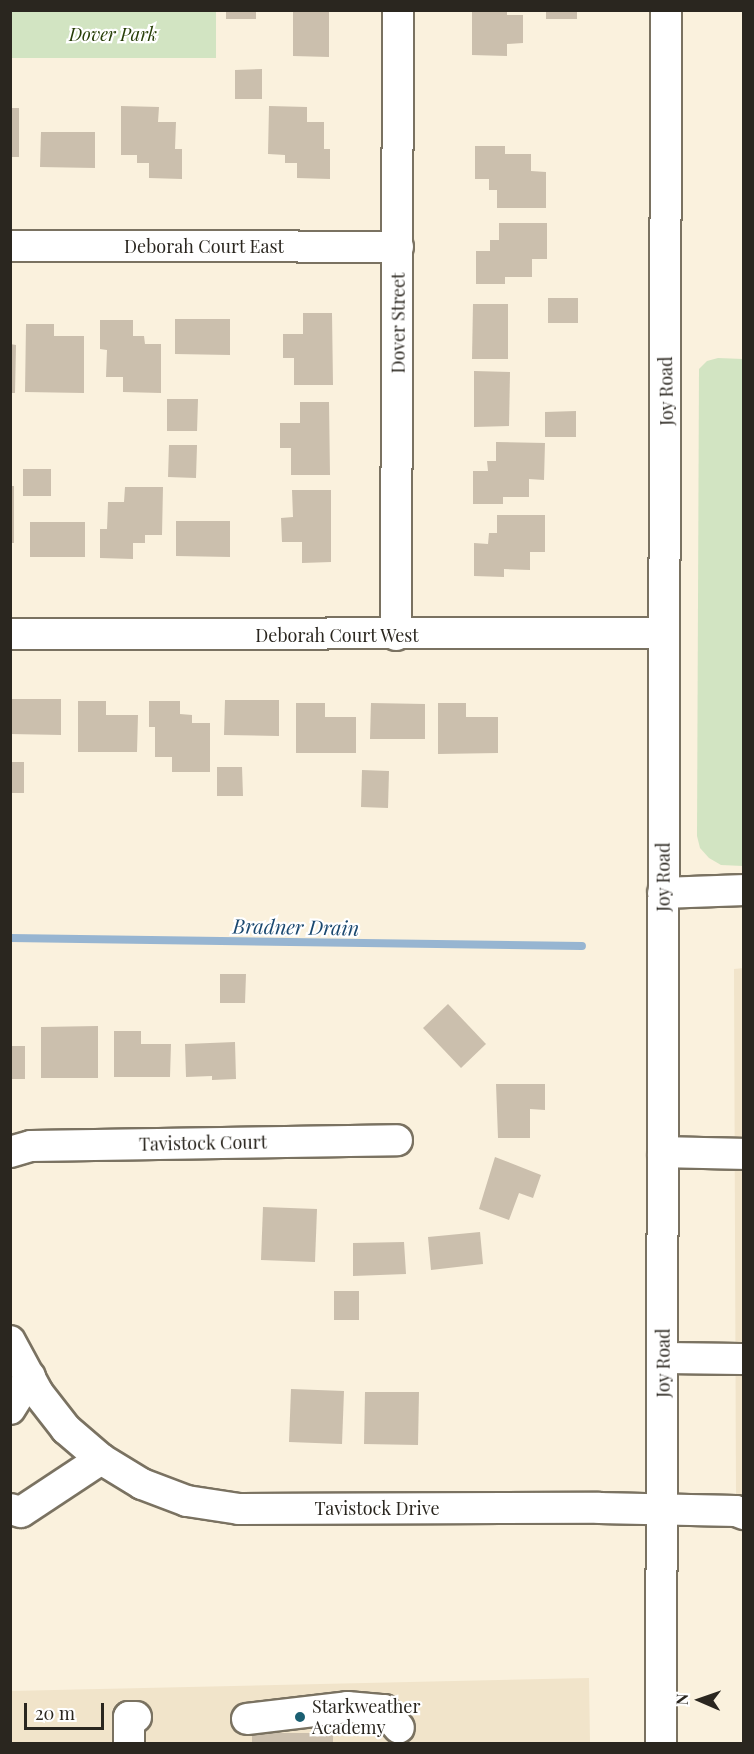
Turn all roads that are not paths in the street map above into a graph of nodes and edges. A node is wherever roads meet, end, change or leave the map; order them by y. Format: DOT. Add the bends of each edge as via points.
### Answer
graph roads {
  1 [pos="399,10"];
  2 [pos="666,10"];
  3 [pos="10,246"];
  4 [pos="398,247"];
  5 [pos="663,633"];
  6 [pos="10,634"];
  7 [pos="396,635"];
  8 [pos="744,890"];
  9 [pos="663,893"];
  10 [pos="397,1140"];
  11 [pos="10,1152"];
  12 [pos="663,1152"];
  13 [pos="744,1154"];
  14 [pos="10,1341"];
  15 [pos="663,1358"];
  16 [pos="744,1359"];
  17 [pos="30,1377"];
  18 [pos="10,1409"];
  19 [pos="101,1459"];
  20 [pos="10,1509"];
  21 [pos="663,1510"];
  22 [pos="744,1514"];
  23 [pos="247,1719"];
  24 [pos="399,1728"];
  25 [pos="662,1743"];
  1 -- 4 [label="street, Dover Street"];
  2 -- 5 [label="street, Joy Road"];
  3 -- 4 [label="street, Deborah Court East"];
  4 -- 7 [label="street, Dover Street"];
  5 -- 7 [label="street, Deborah Court West"];
  5 -- 9 [label="street, Joy Road"];
  6 -- 7 [label="street, Deborah Court West"];
  8 -- 9 [label="street"];
  9 -- 12 [label="street, Joy Road"];
  10 -- 11 [label="street, Tavistock Court" via="31,1146"];
  12 -- 13 [label="street"];
  12 -- 15 [label="street, Joy Road"];
  14 -- 17 [label="street, Tavistock Drive"];
  15 -- 16 [label="street"];
  15 -- 21 [label="street, Joy Road"];
  17 -- 18 [label="street"];
  17 -- 19 [label="street, Tavistock Drive" via="66,1429"];
  19 -- 20 [label="street" via="21,1512"];
  19 -- 21 [label="street, Tavistock Drive" via="162,1493 239,1509"];
  21 -- 22 [label="street, Tavistock Drive"];
  21 -- 25 [label="street, Joy Road"];
  23 -- 24 [label="street" via="347,1707 384,1710"];
}
